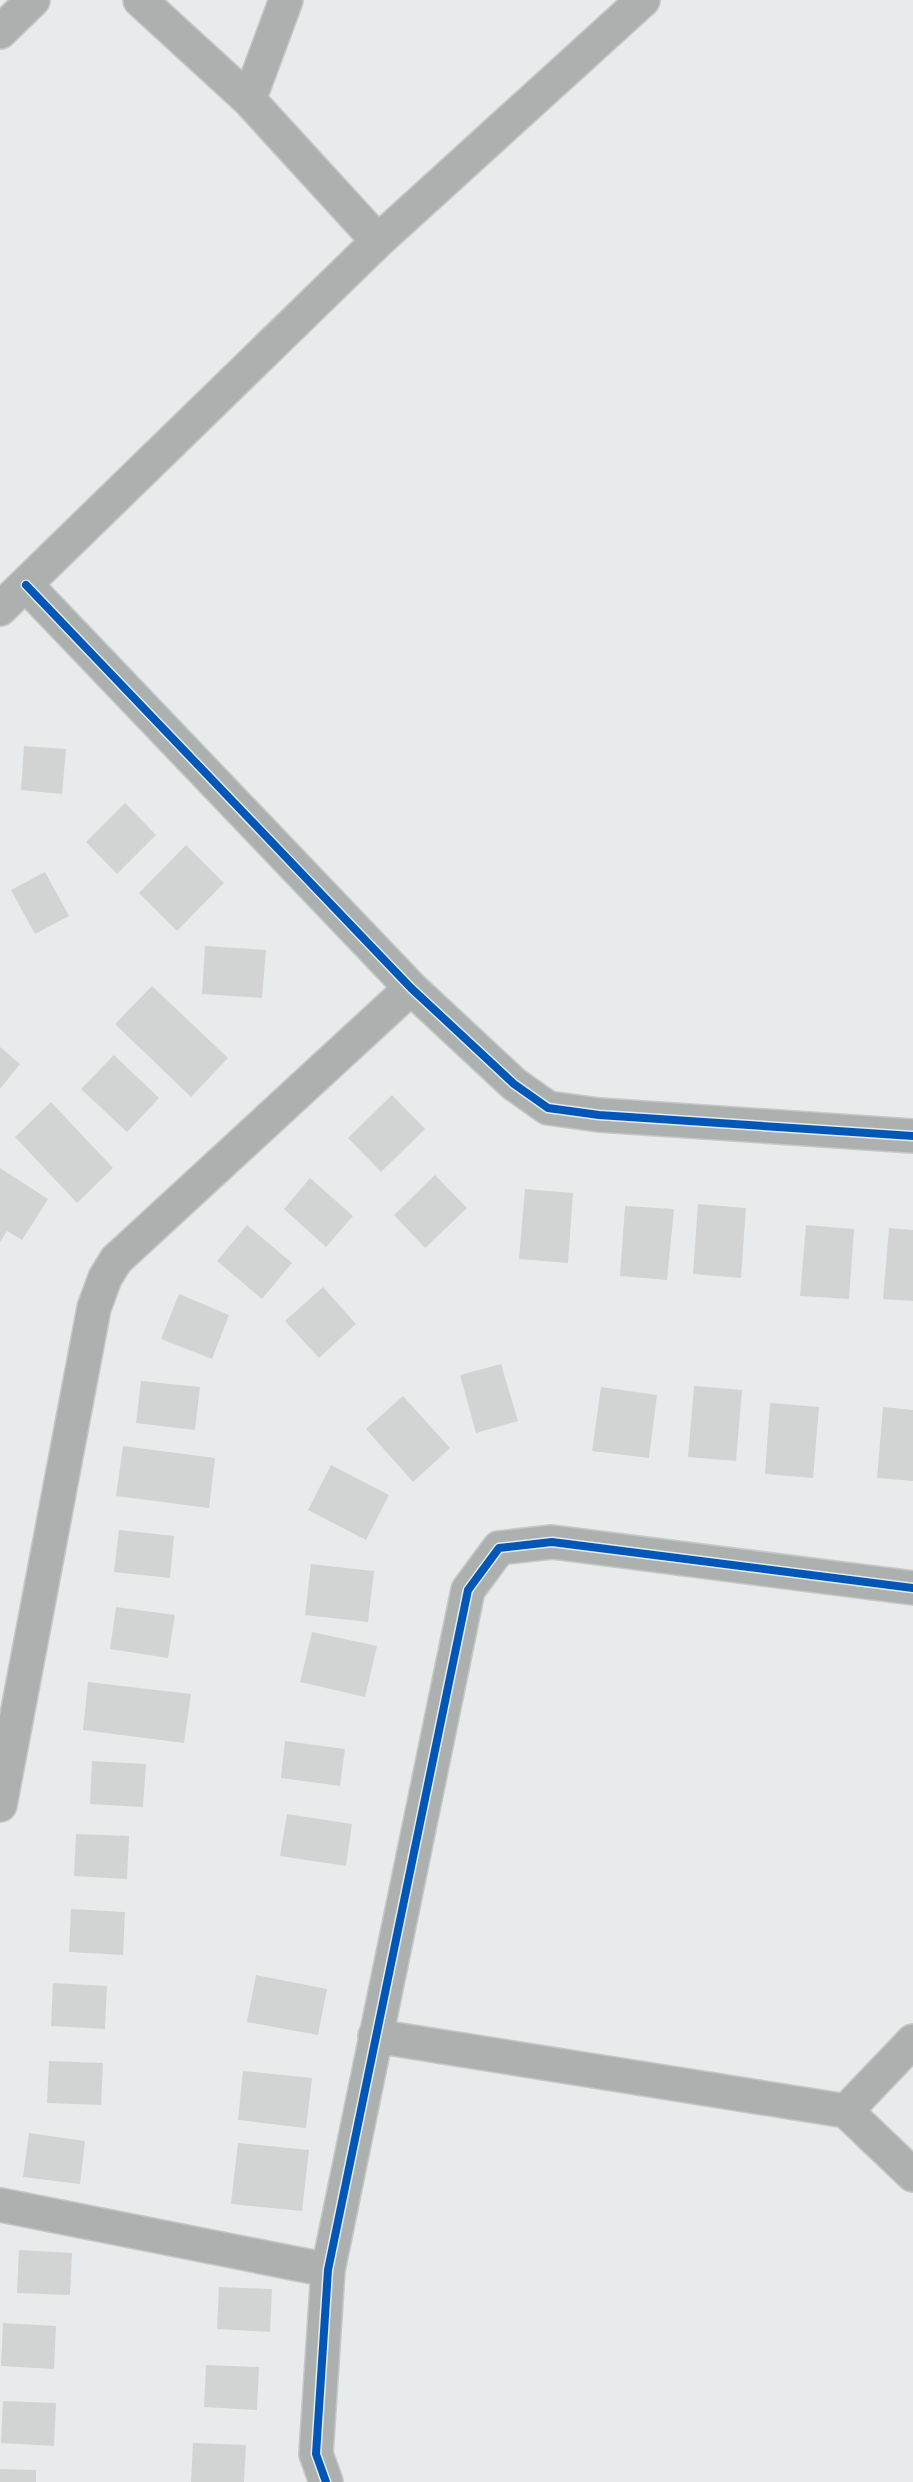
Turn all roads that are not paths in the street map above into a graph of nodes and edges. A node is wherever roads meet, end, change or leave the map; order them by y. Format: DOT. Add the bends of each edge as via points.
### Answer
graph roads {
  1 [pos="33,0"];
  2 [pos="140,0"];
  3 [pos="286,0"];
  4 [pos="643,0"];
  5 [pos="0,32"];
  6 [pos="249,100"];
  7 [pos="378,241"];
  8 [pos="26,585"];
  9 [pos="0,609"];
  10 [pos="411,988"];
  11 [pos="913,1136"];
  12 [pos="913,1588"];
  13 [pos="0,1805"];
  14 [pos="375,2036"];
  15 [pos="913,2041"];
  16 [pos="846,2111"];
  17 [pos="913,2175"];
  18 [pos="0,2205"];
  19 [pos="327,2270"];
  20 [pos="326,2482"];
  1 -- 5 [label="street"];
  2 -- 6 [label="street"];
  3 -- 6 [label="street"];
  4 -- 7 [label="street"];
  6 -- 7 [label="street"];
  7 -- 8 [label="street"];
  8 -- 9 [label="street"];
  8 -- 10 [label="street"];
  10 -- 11 [label="street" via="514,1084 548,1108 599,1115"];
  10 -- 13 [label="street" via="116,1260 105,1278 94,1308"];
  12 -- 14 [label="street" via="552,1542 499,1548 468,1590"];
  14 -- 16 [label="street"];
  14 -- 19 [label="street"];
  15 -- 16 [label="street"];
  16 -- 17 [label="street"];
  18 -- 19 [label="street"];
  19 -- 20 [label="street" via="316,2454"];
}
